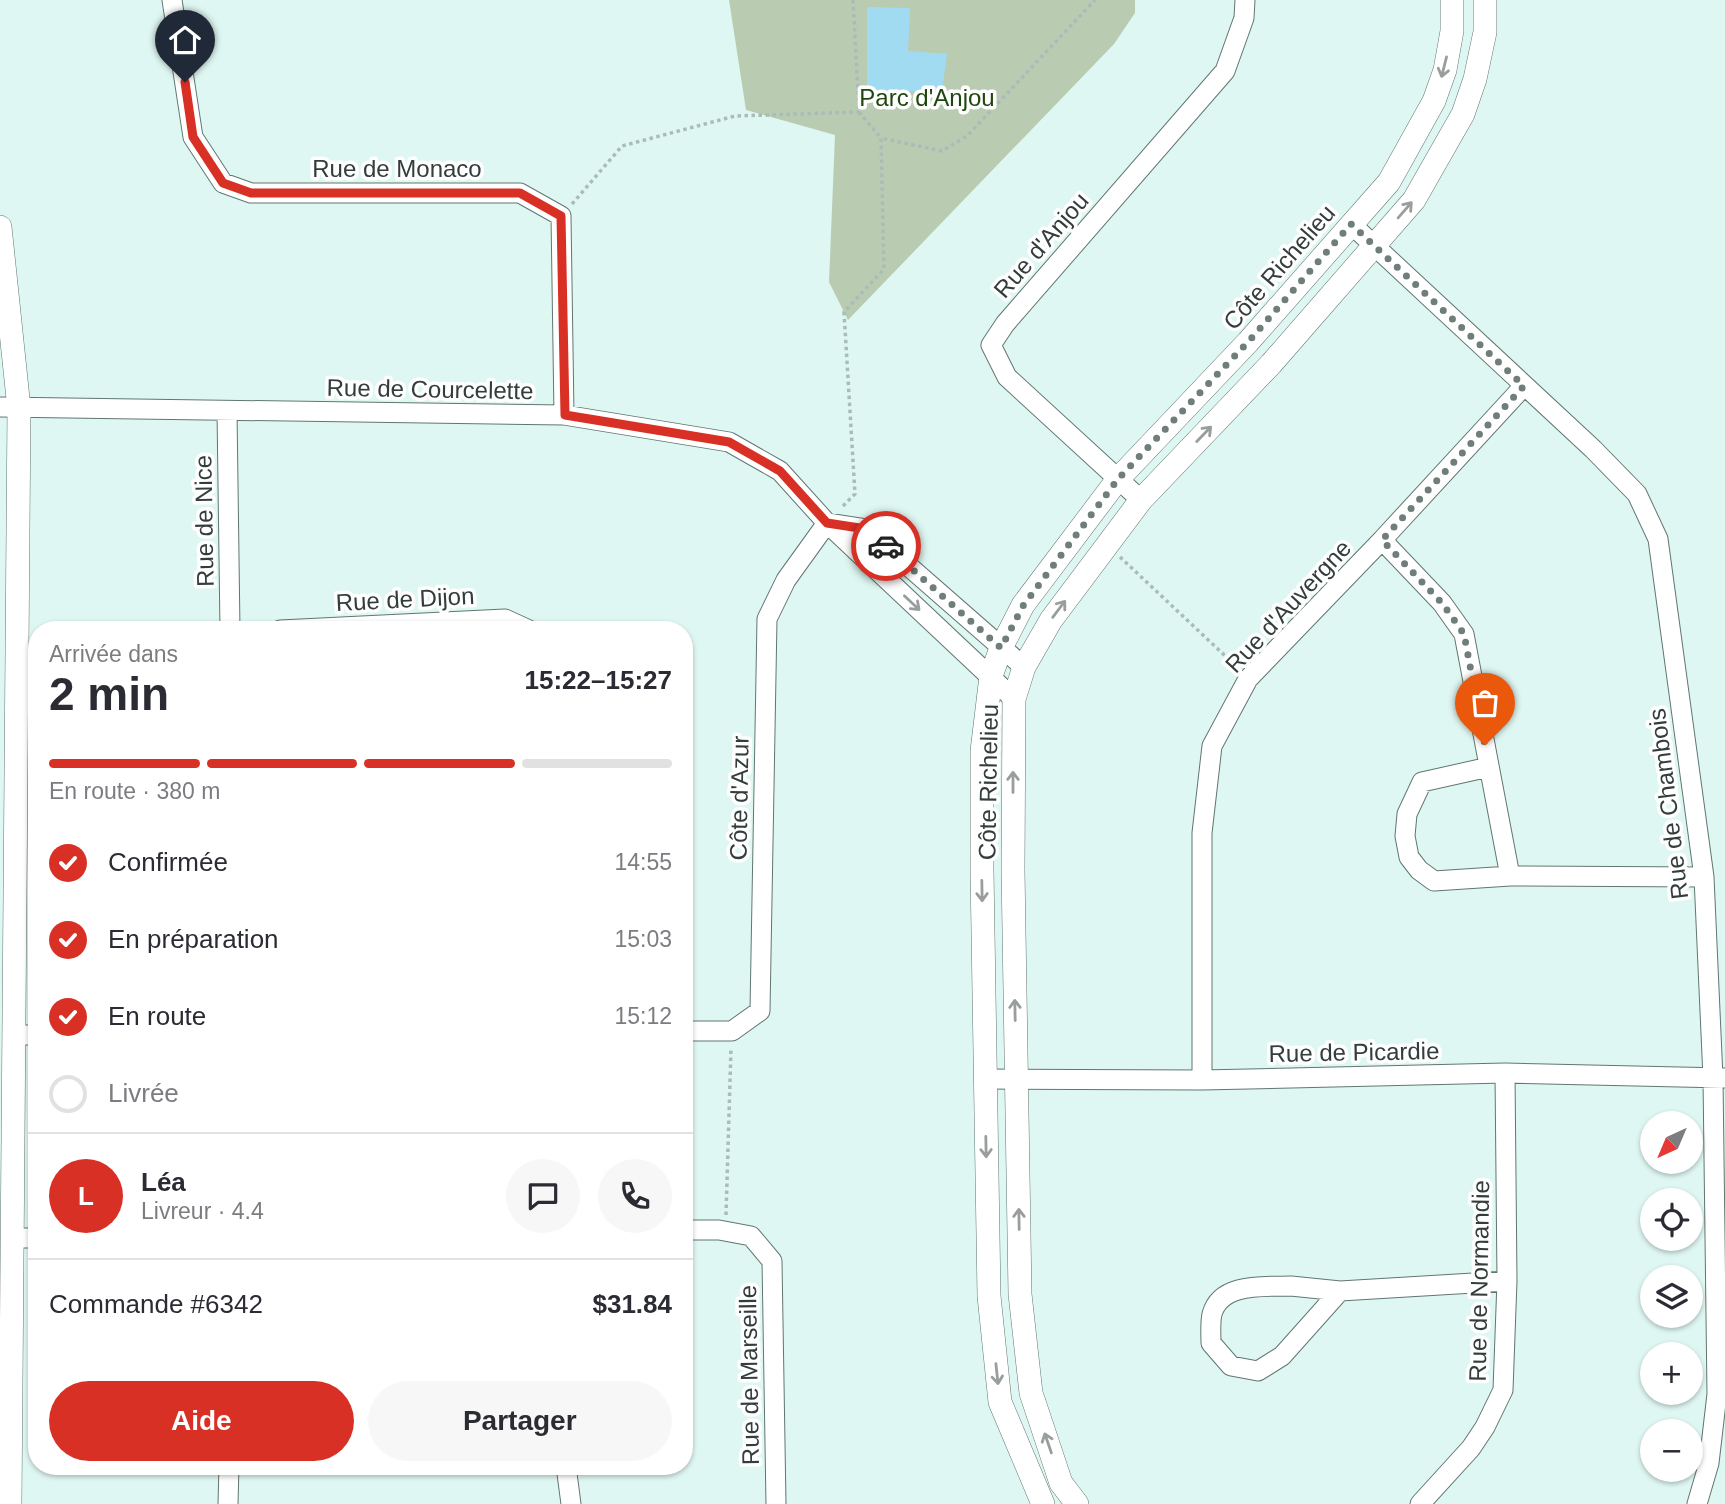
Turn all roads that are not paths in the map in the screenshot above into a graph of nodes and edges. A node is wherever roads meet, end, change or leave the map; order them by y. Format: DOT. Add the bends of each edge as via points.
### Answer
graph roads {
  1 [pos="172,0"];
  2 [pos="1245,0"];
  3 [pos="1452,0"];
  4 [pos="1485,0"];
  5 [pos="1351,224"];
  6 [pos="0,228"];
  7 [pos="1373,247"];
  8 [pos="1524,386"];
  9 [pos="9,408"];
  10 [pos="227,411"];
  11 [pos="565,415"];
  12 [pos="1118,479"];
  13 [pos="1141,500"];
  14 [pos="827,523"];
  15 [pos="1382,540"];
  16 [pos="230,621"];
  17 [pos="464,621"];
  18 [pos="509,621"];
  19 [pos="1001,648"];
  20 [pos="1024,667"];
  21 [pos="991,676"];
  22 [pos="1014,699"];
  23 [pos="1489,767"];
  24 [pos="1510,876"];
  25 [pos="1704,877"];
  26 [pos="693,1031"];
  27 [pos="13,1035"];
  28 [pos="28,1035"];
  29 [pos="1505,1073"];
  30 [pos="1016,1078"];
  31 [pos="1719,1078"];
  32 [pos="985,1079"];
  33 [pos="1202,1080"];
  34 [pos="693,1230"];
  35 [pos="12,1238"];
  36 [pos="28,1238"];
  37 [pos="1507,1281"];
  38 [pos="1340,1291"];
  39 [pos="229,1475"];
  40 [pos="567,1475"];
  41 [pos="10,1504"];
  42 [pos="228,1504"];
  43 [pos="571,1504"];
  44 [pos="776,1504"];
  45 [pos="1044,1504"];
  46 [pos="1077,1504"];
  47 [pos="1420,1504"];
  48 [pos="1697,1504"];
  1 -- 11 [label="street, Rue de Monaco" via="193,137 223,183 251,193 520,193 561,216"];
  2 -- 12 [label="street, Rue d'Anjou" via="1244,18 1225,71 991,345 1007,377"];
  3 -- 5 [label="street, Côte Richelieu, one-way" via="1452,31 1434,101 1389,182"];
  7 -- 4 [label="street, Côte Richelieu, one-way" via="1414,200 1463,114 1485,32"];
  5 -- 7 [label="street, Rue de Chambois"];
  5 -- 12 [label="street, Côte Richelieu" via="1248,342"];
  6 -- 9 [label="street"];
  7 -- 8 [label="street, Rue de Chambois"];
  13 -- 7 [label="street, Côte Richelieu, one-way" via="1271,364"];
  8 -- 15 [label="street, Rue d'Auvergne"];
  8 -- 25 [label="street, Rue de Chambois" via="1637,494 1658,539"];
  9 -- 10 [label="street, Rue de Courcelette"];
  9 -- 27 [label="street"];
  10 -- 11 [label="street, Rue de Courcelette"];
  10 -- 16 [label="street, Rue de Nice"];
  11 -- 14 [label="street, Rue de Courcelette" via="729,442 780,471"];
  12 -- 13 [label="street, Rue d'Anjou"];
  12 -- 19 [label="street, Côte Richelieu" via="1023,606"];
  20 -- 13 [label="street, Côte Richelieu, one-way" via="1051,620"];
  14 -- 19 [label="street" via="866,529"];
  14 -- 21 [label="street, Rue de Courcelette, one-way"];
  14 -- 26 [label="street, Côte d'Azur" via="786,580 767,618 760,1011 732,1031"];
  15 -- 23 [label="street" via="1442,603 1464,634"];
  15 -- 33 [label="street, Rue d'Auvergne" via="1248,678 1212,746 1203,821"];
  17 -- 18 [label="street, Rue de Dijon"];
  19 -- 20 [label="street"];
  19 -- 21 [label="street, Côte Richelieu"];
  20 -- 22 [label="street, Côte Richelieu"];
  21 -- 22 [label="street, Rue de Courcelette"];
  21 -- 32 [label="street, Côte Richelieu, one-way" via="982,751"];
  30 -- 22 [label="street, Côte Richelieu, one-way"];
  23 -- 24 [label="street"];
  23 -- 24 [label="street" via="1422,782 1407,814 1407,847 1409,857 1433,881"];
  24 -- 25 [label="street"];
  25 -- 31 [label="street, Rue de Chambois"];
  27 -- 28 [label="street"];
  27 -- 35 [label="street"];
  29 -- 31 [label="street, Rue de Picardie"];
  29 -- 33 [label="street, Rue de Picardie"];
  29 -- 37 [label="street, Rue de Normandie"];
  30 -- 32 [label="street, Rue de Picardie"];
  30 -- 33 [label="street, Rue de Picardie"];
  46 -- 30 [label="street, Côte Richelieu, one-way" via="1061,1483 1031,1393 1020,1294"];
  31 -- 48 [label="street, Rue de Chambois" via="1717,1394 1709,1463"];
  32 -- 45 [label="street, Côte Richelieu, one-way" via="989,1296 1000,1402"];
  34 -- 44 [label="street, Rue de Marseille" via="751,1236 772,1261"];
  35 -- 36 [label="street"];
  35 -- 41 [label="street"];
  37 -- 38 [label="street"];
  37 -- 47 [label="street, Rue de Normandie" via="1503,1390 1471,1448"];
  38 -- 38 [label="street" via="1291,1286 1241,1289 1222,1297 1213,1314 1211,1343 1231,1366 1258,1371 1282,1356"];
  39 -- 42 [label="street"];
  40 -- 43 [label="street"];
}
